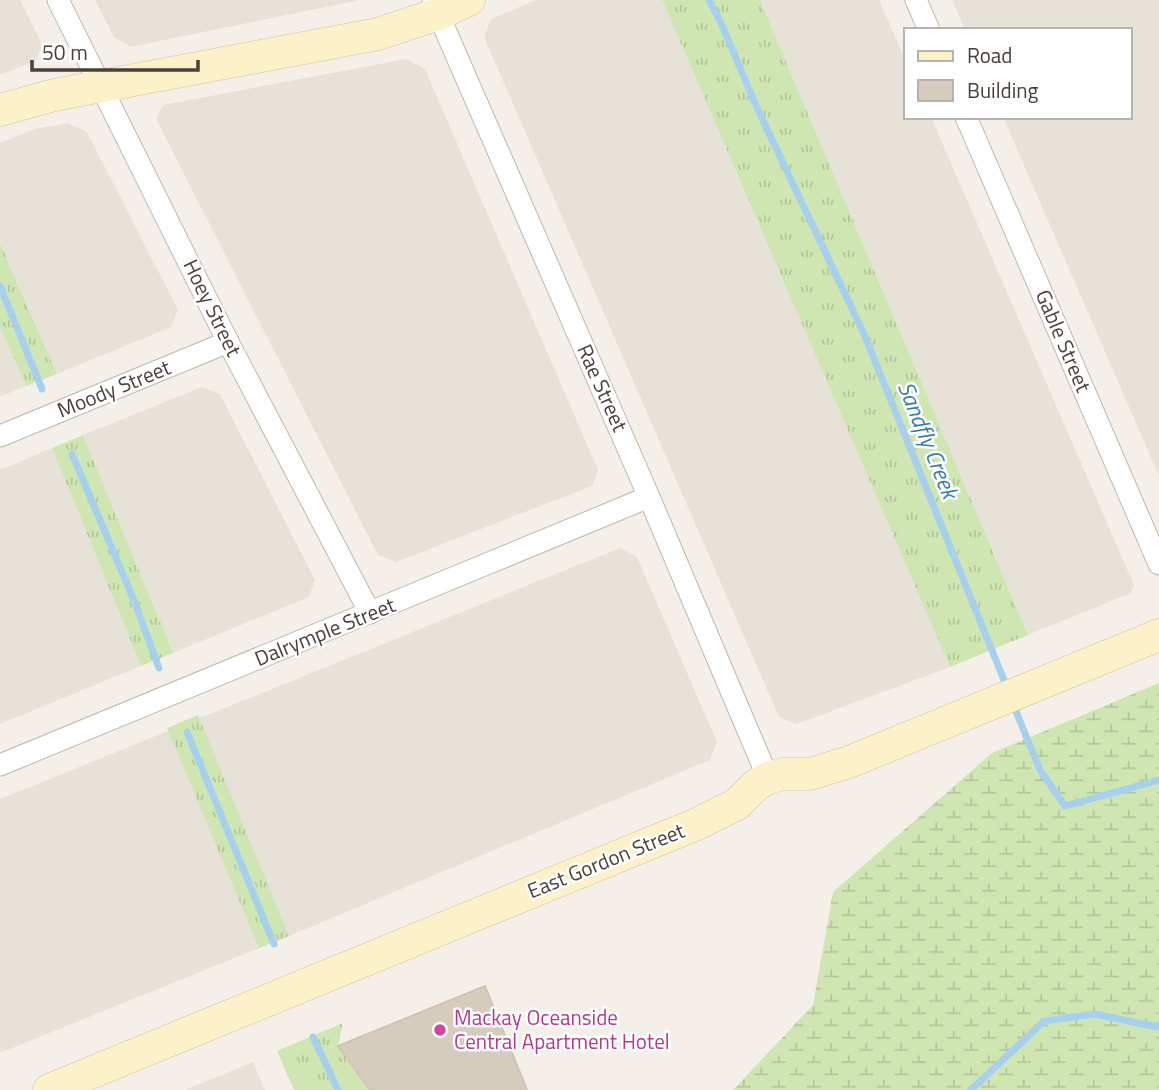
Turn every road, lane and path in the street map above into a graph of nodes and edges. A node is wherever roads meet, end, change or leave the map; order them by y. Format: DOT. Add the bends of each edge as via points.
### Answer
graph roads {
  1 [pos="58,0"];
  2 [pos="469,0"];
  3 [pos="916,0"];
  4 [pos="435,7"];
  5 [pos="928,28"];
  6 [pos="102,86"];
  7 [pos="0,110"];
  8 [pos="967,119"];
  9 [pos="228,342"];
  10 [pos="0,436"];
  11 [pos="649,497"];
  12 [pos="1159,564"];
  13 [pos="370,613"];
  14 [pos="1159,635"];
  15 [pos="0,765"];
  16 [pos="768,778"];
  17 [pos="49,1090"];
  1 -- 6 [label="street, Hoey Street"];
  2 -- 4 [label="street"];
  3 -- 5 [label="street"];
  4 -- 6 [label="street" via="393,30 360,38"];
  4 -- 11 [label="street, Rae Street"];
  6 -- 7 [label="street"];
  6 -- 9 [label="street, Hoey Street"];
  8 -- 12 [label="street, Gable Street"];
  9 -- 10 [label="street, Moody Street"];
  9 -- 13 [label="street, Hoey Street"];
  11 -- 13 [label="street, Dalrymple Street"];
  11 -- 16 [label="street, Rae Street"];
  13 -- 15 [label="street, Dalrymple Street"];
  14 -- 16 [label="street" via="849,762 817,773"];
  16 -- 17 [label="street, East Gordon Street" via="737,804 696,824"];
}
